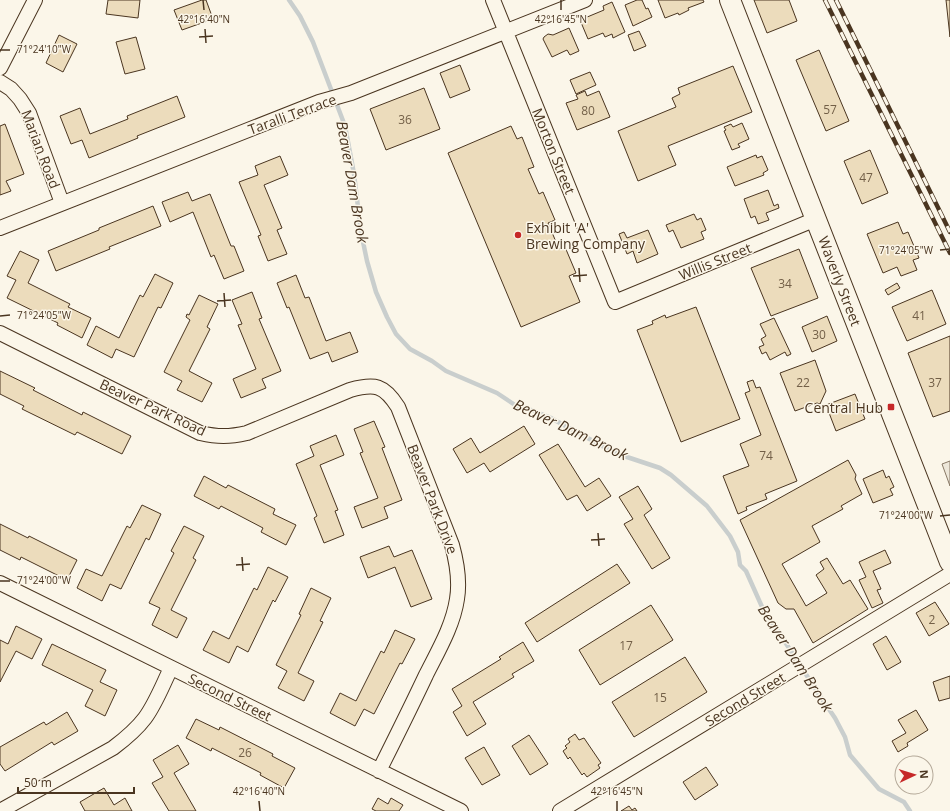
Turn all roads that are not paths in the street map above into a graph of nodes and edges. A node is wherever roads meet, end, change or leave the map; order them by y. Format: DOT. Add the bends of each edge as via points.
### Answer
graph roads {
  1 [pos="36,0"];
  2 [pos="493,0"];
  3 [pos="585,0"];
  4 [pos="730,0"];
  5 [pos="506,32"];
  6 [pos="0,68"];
  7 [pos="0,82"];
  8 [pos="62,203"];
  9 [pos="816,219"];
  10 [pos="0,228"];
  11 [pos="615,302"];
  12 [pos="0,333"];
  13 [pos="379,388"];
  14 [pos="950,562"];
  15 [pos="950,574"];
  16 [pos="0,583"];
  17 [pos="171,668"];
  18 [pos="379,771"];
  19 [pos="0,810"];
  20 [pos="461,811"];
  21 [pos="560,811"];
  1 -- 6 [label="street"];
  2 -- 5 [label="street, Morton Street"];
  3 -- 5 [label="street, Taralli Terrace"];
  4 -- 9 [label="main road, Waverly Street"];
  5 -- 8 [label="street, Taralli Terrace"];
  5 -- 11 [label="street, Morton Street"];
  7 -- 8 [label="street, Marian Road" via="20,98 29,113"];
  8 -- 10 [label="street, Taralli Terrace"];
  9 -- 11 [label="street, Willis Street"];
  9 -- 14 [label="main road, Waverly Street"];
  12 -- 13 [label="street, Beaver Park Road" via="200,433 217,436 247,433 350,390 366,386"];
  13 -- 18 [label="street, Beaver Park Drive" via="390,395 398,407 452,545 458,581 458,597 446,635"];
  15 -- 21 [label="street, Second Street"];
  16 -- 17 [label="street, Second Street"];
  17 -- 18 [label="street, Second Street"];
  17 -- 19 [label="street" via="146,717 130,735 113,748"];
  18 -- 20 [label="street, Second Street"];
}
